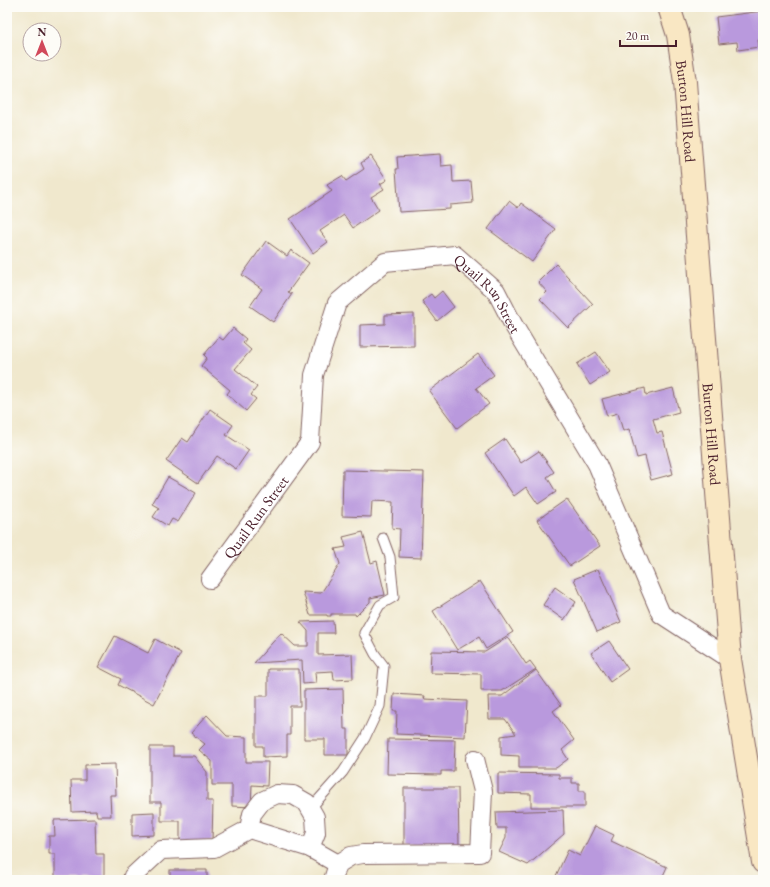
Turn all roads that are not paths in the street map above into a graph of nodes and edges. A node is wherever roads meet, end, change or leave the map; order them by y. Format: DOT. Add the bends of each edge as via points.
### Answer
graph roads {
  1 [pos="668,7"];
  2 [pos="383,538"];
  3 [pos="210,579"];
  4 [pos="730,659"];
  5 [pos="475,759"];
  6 [pos="310,809"];
  7 [pos="249,829"];
  8 [pos="310,848"];
  9 [pos="763,862"];
  10 [pos="336,872"];
  11 [pos="132,880"];
  1 -- 4 [label="street, Burton Hill Road" via="678,35 685,82"];
  2 -- 6 [label="lane" via="390,556 394,598 380,605 364,633 384,666 380,706 365,738 343,772"];
  3 -- 4 [label="street, Quail Run Street" via="310,442 314,375 337,303 385,262 455,255 496,291 514,326 597,464 661,614"];
  4 -- 9 [label="street, Burton Hill Road"];
  5 -- 10 [label="street" via="483,791 480,853 363,854 351,856"];
  6 -- 7 [label="street" via="307,803 293,795 277,794 262,801 252,814"];
  6 -- 8 [label="street" via="315,817 316,833"];
  7 -- 8 [label="street"];
  7 -- 11 [label="street" via="214,848 161,850 133,876"];
  8 -- 10 [label="street"];
}
